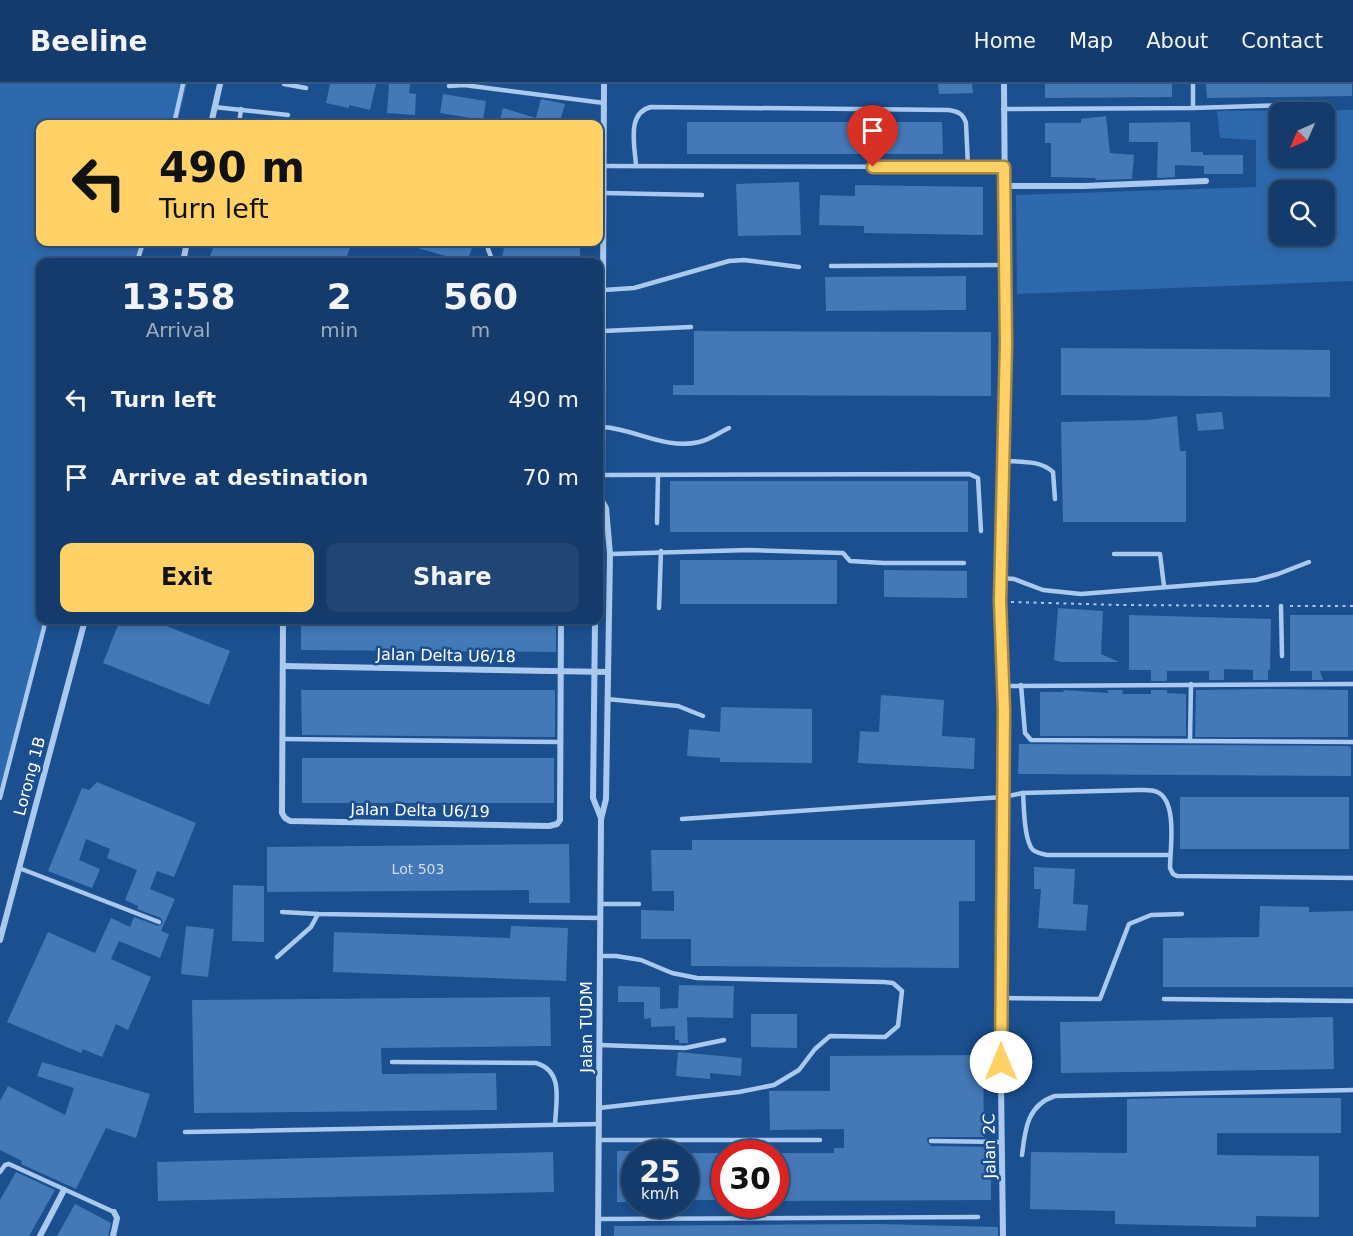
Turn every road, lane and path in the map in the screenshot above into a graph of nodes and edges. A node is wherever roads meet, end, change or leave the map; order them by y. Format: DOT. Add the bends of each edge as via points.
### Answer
graph roads {
  1 [pos="183,84"];
  2 [pos="220,84"];
  3 [pos="284,84"];
  4 [pos="604,84"];
  5 [pos="1004,84"];
  6 [pos="1193,84"];
  7 [pos="449,86"];
  8 [pos="306,88"];
  9 [pos="604,103"];
  10 [pos="1269,106"];
  11 [pos="214,107"];
  12 [pos="1193,108"];
  13 [pos="1003,109"];
  14 [pos="240,110"];
  15 [pos="288,115"];
  16 [pos="175,120"];
  17 [pos="212,120"];
  18 [pos="239,120"];
  19 [pos="604,166"];
  20 [pos="636,166"];
  21 [pos="968,167"];
  22 [pos="1004,167"];
  23 [pos="603,171"];
  24 [pos="1206,181"];
  25 [pos="1004,186"];
  26 [pos="603,189"];
  27 [pos="604,193"];
  28 [pos="702,195"];
  29 [pos="1005,265"];
  30 [pos="799,267"];
  31 [pos="831,267"];
  32 [pos="603,290"];
  33 [pos="691,327"];
  34 [pos="603,331"];
  35 [pos="603,427"];
  36 [pos="729,428"];
  37 [pos="1004,461"];
  38 [pos="603,475"];
  39 [pos="658,475"];
  40 [pos="1055,499"];
  41 [pos="603,503"];
  42 [pos="657,523"];
  43 [pos="981,531"];
  44 [pos="661,552"];
  45 [pos="610,554"];
  46 [pos="1114,554"];
  47 [pos="1308,561"];
  48 [pos="964,563"];
  49 [pos="1001,578"];
  50 [pos="1164,586"];
  51 [pos="1000,601"];
  52 [pos="1281,606"];
  53 [pos="1353,606"];
  54 [pos="659,608"];
  55 [pos="45,624"];
  56 [pos="84,624"];
  57 [pos="283,624"];
  58 [pos="561,624"];
  59 [pos="595,624"];
  60 [pos="1282,656"];
  61 [pos="283,666"];
  62 [pos="562,670"];
  63 [pos="594,671"];
  64 [pos="608,672"];
  65 [pos="1191,684"];
  66 [pos="1353,684"];
  67 [pos="1021,685"];
  68 [pos="1003,686"];
  69 [pos="608,699"];
  70 [pos="704,716"];
  71 [pos="282,739"];
  72 [pos="1190,741"];
  73 [pos="561,742"];
  74 [pos="1353,742"];
  75 [pos="1023,793"];
  76 [pos="1003,797"];
  77 [pos="0,798"];
  78 [pos="601,819"];
  79 [pos="682,819"];
  80 [pos="1170,855"];
  81 [pos="19,868"];
  82 [pos="1353,878"];
  83 [pos="600,904"];
  84 [pos="639,904"];
  85 [pos="282,912"];
  86 [pos="318,914"];
  87 [pos="1182,914"];
  88 [pos="600,918"];
  89 [pos="159,922"];
  90 [pos="0,940"];
  91 [pos="600,956"];
  92 [pos="277,957"];
  93 [pos="1002,998"];
  94 [pos="1164,999"];
  95 [pos="1353,1001"];
  96 [pos="724,1040"];
  97 [pos="599,1045"];
  98 [pos="392,1062"];
  99 [pos="1353,1090"];
  100 [pos="599,1108"];
  101 [pos="599,1124"];
  102 [pos="555,1125"];
  103 [pos="185,1131"];
  104 [pos="598,1140"];
  105 [pos="820,1140"];
  106 [pos="931,1141"];
  107 [pos="1002,1142"];
  108 [pos="1022,1155"];
  109 [pos="0,1172"];
  110 [pos="64,1190"];
  111 [pos="114,1212"];
  112 [pos="978,1217"];
  113 [pos="598,1219"];
  114 [pos="40,1236"];
  115 [pos="113,1236"];
  116 [pos="598,1236"];
  117 [pos="1003,1236"];
  1 -- 16 [label="lane"];
  2 -- 11 [label="street"];
  3 -- 8 [label="lane"];
  4 -- 9 [label="street, Jalan TUDM"];
  5 -- 13 [label="street, Jalan 2C"];
  6 -- 12 [label="lane"];
  7 -- 9 [label="lane"];
  9 -- 19 [label="street, Jalan TUDM"];
  10 -- 12 [label="lane"];
  11 -- 14 [label="lane"];
  11 -- 17 [label="street"];
  12 -- 13 [label="lane"];
  13 -- 22 [label="street, Jalan 2C"];
  14 -- 15 [label="lane"];
  14 -- 18 [label="lane"];
  19 -- 20 [label="lane"];
  19 -- 23 [label="street, Jalan TUDM"];
  20 -- 21 [label="lane"];
  20 -- 21 [label="lane" via="634,122 639,111 651,106 949,110 958,112 966,123"];
  21 -- 22 [label="lane"];
  22 -- 25 [label="street, Jalan 2C"];
  24 -- 25 [label="street"];
  25 -- 29 [label="street, Jalan 2C"];
  26 -- 27 [label="street, Jalan TUDM"];
  27 -- 28 [label="lane"];
  27 -- 32 [label="street, Jalan TUDM"];
  29 -- 31 [label="lane"];
  29 -- 37 [label="street, Jalan 2C"];
  30 -- 32 [label="lane" via="729,261 634,288"];
  33 -- 34 [label="lane"];
  35 -- 36 [label="lane" via="678,443 700,442"];
  37 -- 40 [label="lane" via="1047,466 1053,472"];
  37 -- 49 [label="street, Jalan 2C"];
  38 -- 39 [label="lane"];
  39 -- 42 [label="lane"];
  39 -- 43 [label="lane" via="969,474 978,478"];
  41 -- 45 [label="street, Jalan TUDM"];
  44 -- 45 [label="lane"];
  44 -- 48 [label="lane" via="843,553 850,561"];
  44 -- 54 [label="lane"];
  45 -- 64 [label="street, Jalan TUDM"];
  46 -- 50 [label="lane" via="1160,554"];
  47 -- 50 [label="lane" via="1256,580"];
  49 -- 50 [label="lane" via="1043,590 1081,594"];
  49 -- 51 [label="street, Jalan 2C"];
  51 -- 52 [label="path"];
  51 -- 68 [label="street, Jalan 2C"];
  52 -- 53 [label="path"];
  52 -- 60 [label="lane"];
  55 -- 77 [label="lane"];
  56 -- 81 [label="street, Lorong 1B"];
  57 -- 61 [label="street"];
  58 -- 62 [label="street"];
  59 -- 63 [label="street, Jalan TUDM"];
  61 -- 62 [label="street, Jalan Delta U6/18"];
  61 -- 71 [label="street"];
  62 -- 63 [label="street, Jalan Delta U6/18"];
  62 -- 73 [label="street"];
  63 -- 64 [label="street, Jalan Delta U6/18"];
  63 -- 78 [label="street, Jalan TUDM" via="593,798"];
  64 -- 69 [label="street, Jalan TUDM"];
  65 -- 66 [label="lane"];
  65 -- 67 [label="lane"];
  65 -- 72 [label="lane"];
  67 -- 68 [label="lane"];
  67 -- 72 [label="lane" via="1024,733 1031,741"];
  68 -- 76 [label="street, Jalan 2C"];
  69 -- 70 [label="lane" via="678,706"];
  69 -- 78 [label="street, Jalan TUDM" via="606,799"];
  71 -- 73 [label="lane"];
  71 -- 73 [label="street, Jalan Delta U6/19" via="282,813 290,821 549,826 560,820"];
  72 -- 74 [label="lane"];
  75 -- 76 [label="lane"];
  75 -- 80 [label="lane" via="1028,841 1039,854"];
  75 -- 80 [label="lane" via="1157,792 1169,803"];
  76 -- 79 [label="lane"];
  76 -- 93 [label="street, Jalan 2C"];
  78 -- 83 [label="street, Jalan TUDM"];
  80 -- 82 [label="lane" via="1170,868 1177,876"];
  81 -- 89 [label="lane"];
  81 -- 90 [label="street, Lorong 1B"];
  83 -- 84 [label="lane"];
  83 -- 88 [label="street, Jalan TUDM"];
  85 -- 86 [label="lane"];
  86 -- 88 [label="lane"];
  86 -- 92 [label="lane" via="311,927"];
  87 -- 93 [label="lane" via="1151,915 1129,924 1100,999"];
  88 -- 91 [label="street, Jalan TUDM"];
  91 -- 97 [label="street, Jalan TUDM"];
  91 -- 100 [label="lane" via="640,960 697,978 884,982 902,991 898,1026 885,1037 830,1036 799,1070 774,1085"];
  93 -- 107 [label="street, Jalan 2C"];
  94 -- 95 [label="lane"];
  96 -- 97 [label="lane" via="685,1048"];
  97 -- 100 [label="street, Jalan TUDM"];
  98 -- 102 [label="lane" via="546,1066 552,1070 556,1085"];
  99 -- 108 [label="lane" via="1055,1096 1033,1111 1025,1127"];
  100 -- 101 [label="street, Jalan TUDM"];
  101 -- 102 [label="lane"];
  101 -- 104 [label="street, Jalan TUDM"];
  102 -- 103 [label="lane"];
  104 -- 105 [label="lane"];
  104 -- 113 [label="street, Jalan TUDM"];
  106 -- 107 [label="lane"];
  107 -- 117 [label="street, Jalan 2C"];
  109 -- 110 [label="lane" via="9,1164"];
  110 -- 111 [label="lane"];
  110 -- 114 [label="street"];
  111 -- 115 [label="street" via="117,1218"];
  112 -- 113 [label="lane"];
  113 -- 116 [label="street, Jalan TUDM"];
}
